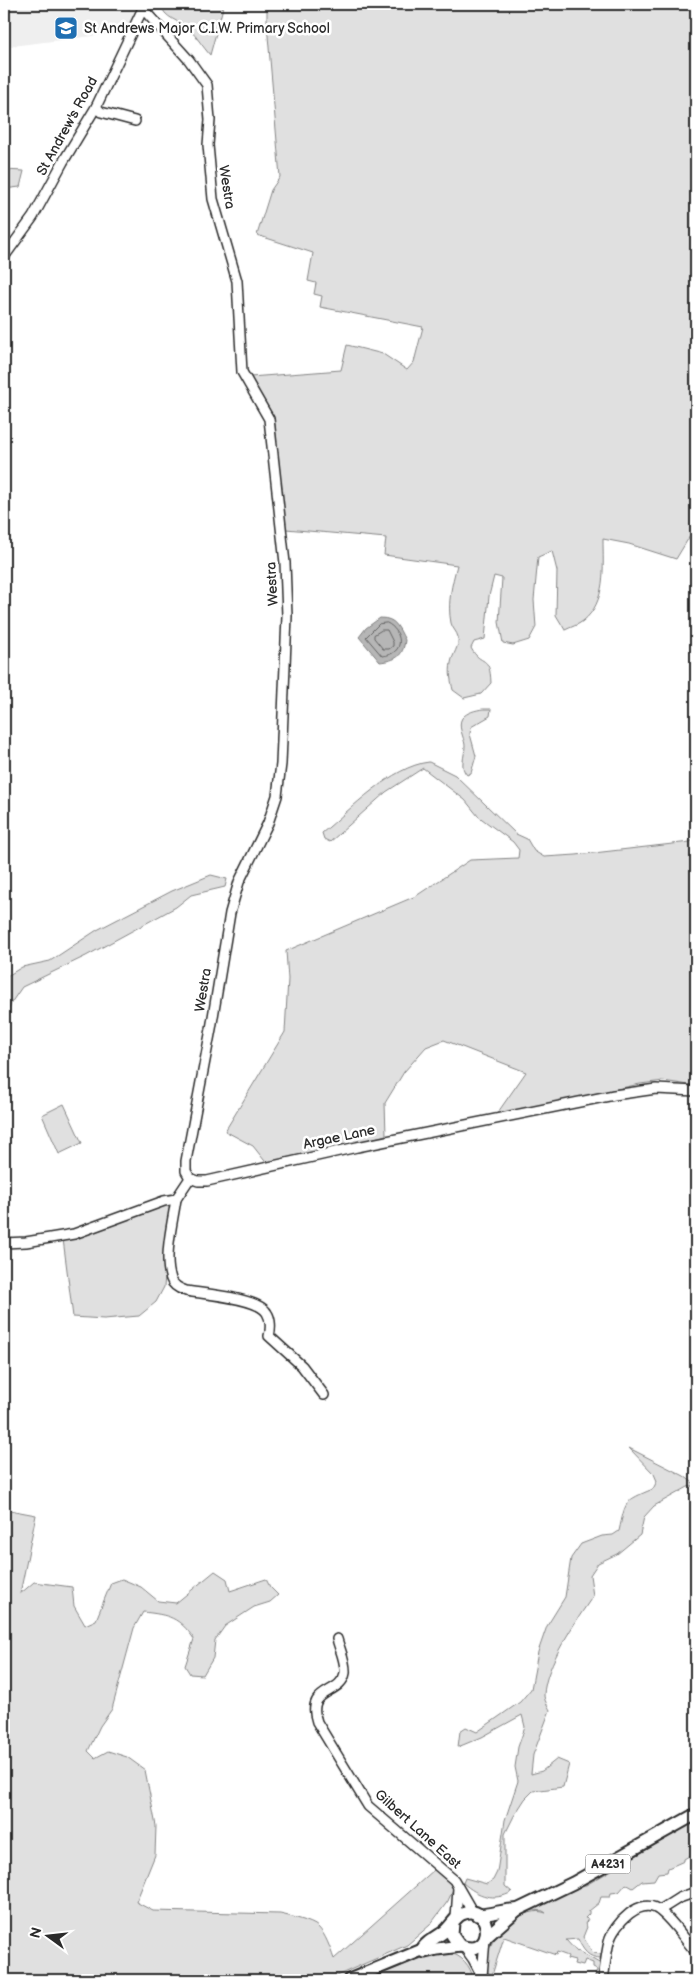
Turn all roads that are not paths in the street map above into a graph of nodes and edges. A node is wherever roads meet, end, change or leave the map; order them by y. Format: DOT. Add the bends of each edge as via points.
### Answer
graph roads {
  1 [pos="144,6"];
  2 [pos="96,107"];
  3 [pos="135,121"];
  4 [pos="4,257"];
  5 [pos="696,1091"];
  6 [pos="190,1178"];
  7 [pos="176,1199"];
  8 [pos="4,1243"];
  9 [pos="324,1395"];
  10 [pos="337,1639"];
  11 [pos="696,1814"];
  12 [pos="458,1886"];
  13 [pos="696,1892"];
  14 [pos="517,1910"];
  15 [pos="660,1910"];
  16 [pos="475,1914"];
  17 [pos="454,1921"];
  18 [pos="485,1938"];
  19 [pos="463,1947"];
  20 [pos="422,1950"];
  21 [pos="696,1952"];
  22 [pos="483,1978"];
  23 [pos="349,1980"];
  24 [pos="603,1980"];
  1 -- 2 [label="street, St Andrew's Road"];
  1 -- 6 [label="street, Westra" via="208,85 209,153 214,199 237,281 242,372 269,419 285,564 287,616 277,796 268,823 239,882 230,913 186,1161"];
  2 -- 3 [label="street" via="100,112"];
  2 -- 4 [label="street, St Andrew's Road" via="33,217"];
  5 -- 6 [label="street, Argae Lane" via="656,1089 614,1095 207,1181"];
  6 -- 7 [label="street"];
  7 -- 8 [label="street" via="74,1234"];
  7 -- 9 [label="street" via="169,1263 171,1280 176,1287 257,1304 267,1312 269,1336 302,1366"];
  10 -- 12 [label="street, Gilbert Lane East" via="345,1675 342,1681 318,1698 314,1712 317,1722 368,1806 433,1860"];
  11 -- 14 [label="main road, A4231" via="573,1883"];
  12 -- 16 [label="street, Gilbert Lane East"];
  12 -- 17 [label="street, Gilbert Lane East"];
  13 -- 15 [label="street"];
  14 -- 16 [label="main road, A4231"];
  14 -- 18 [label="main road, A4231"];
  15 -- 21 [label="street"];
  15 -- 24 [label="street" via="642,1906 621,1921 609,1940"];
  16 -- 17 [label="main road, A4231" via="461,1914"];
  16 -- 18 [label="main road" via="485,1922"];
  17 -- 19 [label="main road" via="452,1935"];
  17 -- 20 [label="main road, A4231"];
  18 -- 19 [label="main road, A4231" via="477,1947"];
  18 -- 22 [label="street"];
  19 -- 20 [label="main road, A4231"];
  19 -- 22 [label="street"];
  20 -- 23 [label="main road, A4231"];
}
